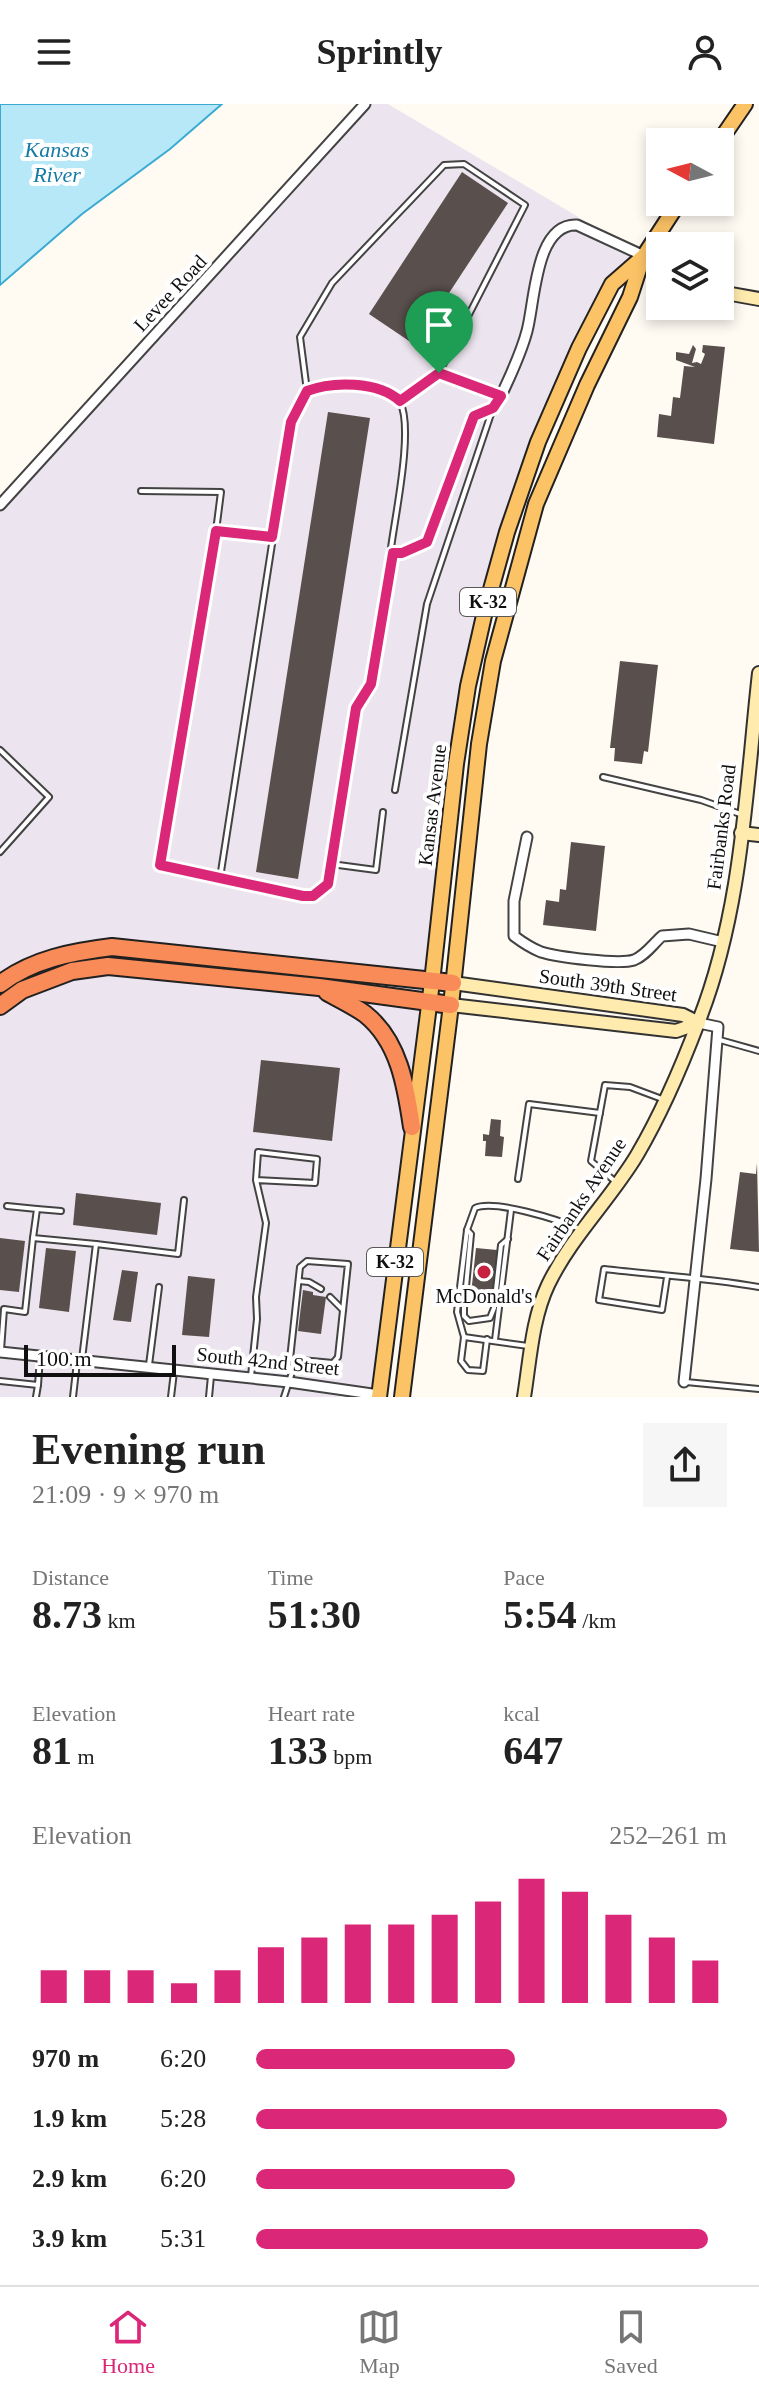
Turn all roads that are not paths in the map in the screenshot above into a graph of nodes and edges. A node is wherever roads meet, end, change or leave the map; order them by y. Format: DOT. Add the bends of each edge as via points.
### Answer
graph roads {
  1 [pos="365,104"];
  2 [pos="745,104"];
  3 [pos="729,128"];
  4 [pos="670,216"];
  5 [pos="644,256"];
  6 [pos="734,295"];
  7 [pos="759,299"];
  8 [pos="439,373"];
  9 [pos="307,391"];
  10 [pos="501,396"];
  11 [pos="400,401"];
  12 [pos="493,408"];
  13 [pos="141,491"];
  14 [pos="0,505"];
  15 [pos="216,531"];
  16 [pos="272,537"];
  17 [pos="393,553"];
  18 [pos="759,673"];
  19 [pos="0,750"];
  20 [pos="603,777"];
  21 [pos="395,790"];
  22 [pos="383,812"];
  23 [pos="743,815"];
  24 [pos="741,833"];
  25 [pos="759,835"];
  26 [pos="527,837"];
  27 [pos="0,852"];
  28 [pos="331,864"];
  29 [pos="220,878"];
  30 [pos="723,942"];
  31 [pos="432,982"];
  32 [pos="453,983"];
  33 [pos="0,984"];
  34 [pos="712,985"];
  35 [pos="319,987"];
  36 [pos="429,1001"];
  37 [pos="451,1005"];
  38 [pos="0,1006"];
  39 [pos="699,1023"];
  40 [pos="717,1042"];
  41 [pos="759,1051"];
  42 [pos="665,1099"];
  43 [pos="600,1113"];
  44 [pos="412,1127"];
  45 [pos="518,1179"];
  46 [pos="256,1180"];
  47 [pos="617,1183"];
  48 [pos="184,1200"];
  49 [pos="7,1206"];
  50 [pos="37,1209"];
  51 [pos="511,1210"];
  52 [pos="61,1211"];
  53 [pos="467,1230"];
  54 [pos="583,1230"];
  55 [pos="33,1238"];
  56 [pos="508,1239"];
  57 [pos="96,1244"];
  58 [pos="696,1276"];
  59 [pos="667,1277"];
  60 [pos="299,1281"];
  61 [pos="159,1287"];
  62 [pos="759,1287"];
  63 [pos="321,1289"];
  64 [pos="330,1297"];
  65 [pos="343,1310"];
  66 [pos="464,1337"];
  67 [pos="487,1339"];
  68 [pos="495,1340"];
  69 [pos="532,1346"];
  70 [pos="0,1352"];
  71 [pos="41,1356"];
  72 [pos="79,1360"];
  73 [pos="296,1360"];
  74 [pos="149,1367"];
  75 [pos="174,1370"];
  76 [pos="211,1374"];
  77 [pos="251,1378"];
  78 [pos="0,1381"];
  79 [pos="289,1382"];
  80 [pos="684,1382"];
  81 [pos="38,1385"];
  82 [pos="759,1389"];
  83 [pos="382,1396"];
  84 [pos="36,1397"];
  85 [pos="73,1397"];
  86 [pos="171,1397"];
  87 [pos="209,1397"];
  88 [pos="284,1397"];
  89 [pos="402,1397"];
  90 [pos="524,1397"];
  1 -- 14 [label="street, Levee Road"];
  2 -- 3 [label="main road"];
  4 -- 5 [label="main road, Kansas Avenue / K-32"];
  5 -- 10 [label="street" via="577,225 556,231 546,245 520,354"];
  5 -- 31 [label="main road, Kansas Avenue / K-32" via="612,284 579,348 507,532 468,686"];
  5 -- 32 [label="main road, Kansas Avenue / K-32" via="536,504 493,661"];
  6 -- 7 [label="street"];
  8 -- 9 [label="lane" via="525,205 464,164 444,165 332,283 300,337"];
  8 -- 10 [label="lane"];
  8 -- 11 [label="lane"];
  9 -- 11 [label="lane" via="351,385 378,389"];
  9 -- 16 [label="lane" via="291,422"];
  10 -- 12 [label="lane"];
  11 -- 17 [label="lane" via="406,431"];
  12 -- 17 [label="lane" via="474,416 430,536 420,546"];
  12 -- 21 [label="lane" via="427,604"];
  13 -- 15 [label="lane" via="221,492"];
  15 -- 16 [label="lane"];
  15 -- 29 [label="lane" via="160,865"];
  16 -- 29 [label="lane"];
  17 -- 28 [label="lane" via="371,684 356,708"];
  18 -- 23 [label="street, Fairbanks Road"];
  19 -- 27 [label="lane" via="49,797"];
  20 -- 23 [label="lane"];
  22 -- 28 [label="lane" via="376,870"];
  23 -- 24 [label="street, Fairbanks Road"];
  24 -- 25 [label="street"];
  24 -- 30 [label="street, Fairbanks Road"];
  26 -- 30 [label="street" via="514,901 514,936 522,942 542,952 613,962 642,956 662,936 689,934"];
  28 -- 29 [label="lane" via="328,884 313,896"];
  30 -- 34 [label="street, Fairbanks Road"];
  31 -- 32 [label="highway"];
  31 -- 33 [label="highway" via="112,947 40,961"];
  31 -- 36 [label="main road, Kansas Avenue / K-32"];
  32 -- 37 [label="main road, Kansas Avenue / K-32"];
  32 -- 39 [label="street, South 39th Street" via="683,1015"];
  34 -- 39 [label="street, Fairbanks Avenue"];
  35 -- 36 [label="highway"];
  35 -- 38 [label="highway" via="108,966 72,971 22,990"];
  35 -- 44 [label="highway" via="365,1014 386,1035 401,1069"];
  36 -- 37 [label="highway"];
  36 -- 44 [label="main road, Kansas Avenue / K-32"];
  37 -- 39 [label="street, South 39th Street" via="676,1031"];
  37 -- 89 [label="main road, Kansas Avenue / K-32"];
  39 -- 40 [label="street" via="718,1027"];
  39 -- 42 [label="street, Fairbanks Avenue"];
  40 -- 41 [label="lane"];
  40 -- 58 [label="street"];
  42 -- 43 [label="lane" via="605,1085"];
  42 -- 47 [label="street, Fairbanks Avenue"];
  43 -- 45 [label="lane" via="529,1104"];
  43 -- 47 [label="lane" via="591,1161"];
  44 -- 83 [label="main road, Kansas Avenue / K-32"];
  46 -- 46 [label="lane" via="258,1152 317,1159 315,1183"];
  46 -- 77 [label="lane" via="266,1223"];
  47 -- 54 [label="street, Fairbanks Avenue"];
  48 -- 57 [label="lane" via="178,1254"];
  49 -- 50 [label="lane"];
  50 -- 52 [label="lane"];
  50 -- 55 [label="lane"];
  51 -- 53 [label="lane" via="502,1205 475,1208"];
  51 -- 54 [label="lane"];
  51 -- 56 [label="lane"];
  53 -- 56 [label="lane" via="471,1234 464,1316 469,1321 490,1318 501,1245"];
  53 -- 66 [label="lane" via="457,1312"];
  54 -- 69 [label="street, Fairbanks Avenue" via="547,1286"];
  55 -- 57 [label="lane"];
  55 -- 70 [label="lane" via="25,1312 4,1309"];
  56 -- 68 [label="lane"];
  57 -- 72 [label="lane"];
  58 -- 59 [label="lane"];
  58 -- 62 [label="lane"];
  58 -- 80 [label="street"];
  59 -- 59 [label="lane" via="604,1269 599,1300 662,1310"];
  60 -- 63 [label="lane"];
  60 -- 65 [label="lane" via="300,1267 307,1261 348,1264"];
  60 -- 73 [label="lane" via="290,1359"];
  61 -- 74 [label="lane"];
  64 -- 65 [label="lane"];
  65 -- 73 [label="lane" via="333,1363"];
  66 -- 67 [label="lane"];
  66 -- 67 [label="lane" via="463,1367 478,1371 483,1371"];
  67 -- 68 [label="lane"];
  68 -- 69 [label="lane"];
  69 -- 90 [label="street, Fairbanks Avenue"];
  70 -- 71 [label="street, South 42nd Street"];
  71 -- 72 [label="street, South 42nd Street"];
  71 -- 81 [label="lane"];
  72 -- 74 [label="street, South 42nd Street"];
  72 -- 85 [label="lane"];
  73 -- 79 [label="lane"];
  74 -- 75 [label="street, South 42nd Street"];
  75 -- 76 [label="street, South 42nd Street"];
  75 -- 86 [label="lane"];
  76 -- 77 [label="street, South 42nd Street"];
  76 -- 87 [label="lane"];
  77 -- 79 [label="street, South 42nd Street"];
  78 -- 81 [label="lane"];
  79 -- 83 [label="street, South 42nd Street"];
  79 -- 88 [label="lane"];
  80 -- 82 [label="lane"];
  81 -- 84 [label="lane"];
}
